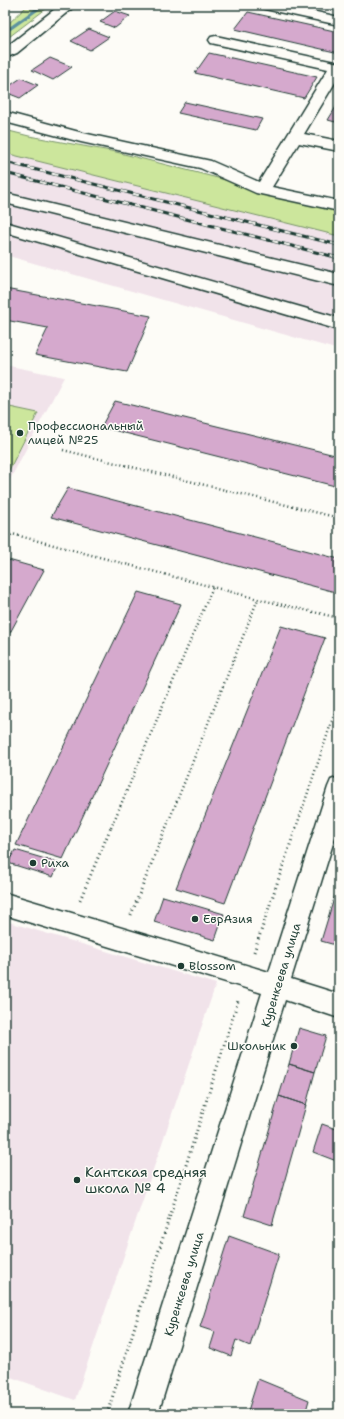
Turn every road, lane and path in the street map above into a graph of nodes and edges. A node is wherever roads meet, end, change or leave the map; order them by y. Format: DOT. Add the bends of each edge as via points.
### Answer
graph roads {
  1 [pos="69,5"];
  2 [pos="264,5"];
  3 [pos="339,21"];
  4 [pos="216,40"];
  5 [pos="5,54"];
  6 [pos="338,66"];
  7 [pos="5,117"];
  8 [pos="295,137"];
  9 [pos="339,146"];
  10 [pos="262,190"];
  11 [pos="5,198"];
  12 [pos="339,206"];
  13 [pos="5,227"];
  14 [pos="339,280"];
  15 [pos="339,324"];
  16 [pos="63,450"];
  17 [pos="339,518"];
  18 [pos="5,541"];
  19 [pos="213,587"];
  20 [pos="258,599"];
  21 [pos="339,618"];
  22 [pos="339,700"];
  23 [pos="339,787"];
  24 [pos="5,904"];
  25 [pos="78,906"];
  26 [pos="129,921"];
  27 [pos="246,976"];
  28 [pos="277,987"];
  29 [pos="339,1006"];
  30 [pos="107,1414"];
  31 [pos="143,1414"];
  1 -- 5 [label="street"];
  2 -- 3 [label="street"];
  4 -- 6 [label="street"];
  6 -- 8 [label="street"];
  7 -- 10 [label="street" via="205,164"];
  8 -- 9 [label="street"];
  8 -- 10 [label="street"];
  10 -- 12 [label="street"];
  11 -- 14 [label="street"];
  13 -- 15 [label="street"];
  16 -- 17 [label="path"];
  18 -- 19 [label="path" via="12,534"];
  19 -- 20 [label="path"];
  19 -- 25 [label="path"];
  20 -- 21 [label="path"];
  20 -- 26 [label="path"];
  22 -- 27 [label="path"];
  23 -- 28 [label="street, Куренкеева улица"];
  24 -- 27 [label="street"];
  27 -- 28 [label="street"];
  27 -- 30 [label="path"];
  28 -- 29 [label="street"];
  28 -- 31 [label="street, Куренкеева улица"];
}
